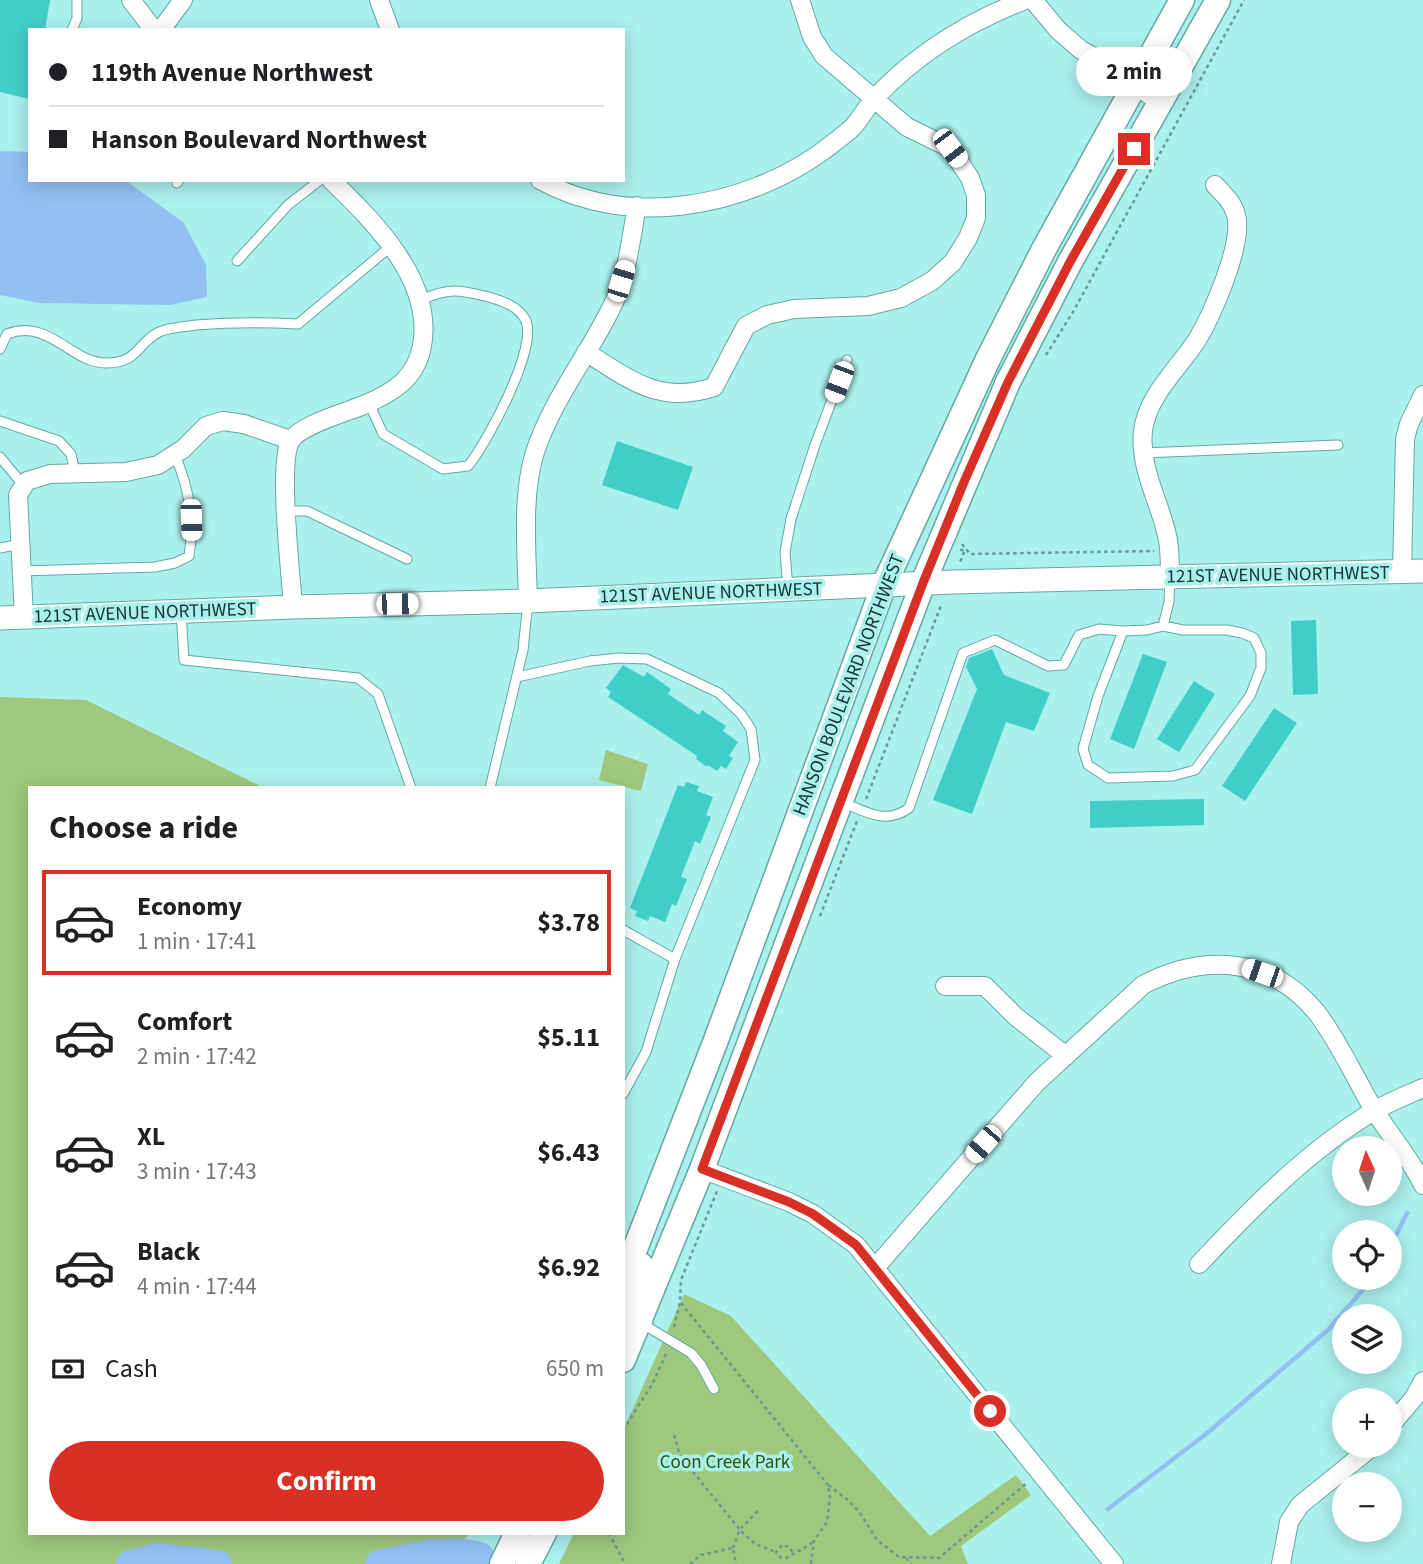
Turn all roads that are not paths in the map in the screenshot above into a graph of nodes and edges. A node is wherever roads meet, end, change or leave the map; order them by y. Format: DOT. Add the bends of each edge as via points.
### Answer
graph roads {
  1 [pos="77,0"];
  2 [pos="131,0"];
  3 [pos="183,0"];
  4 [pos="379,0"];
  5 [pos="800,0"];
  6 [pos="1025,0"];
  7 [pos="1033,0"];
  8 [pos="1182,0"];
  9 [pos="1217,0"];
  10 [pos="73,28"];
  11 [pos="155,28"];
  12 [pos="161,28"];
  13 [pos="389,28"];
  14 [pos="1135,85"];
  15 [pos="875,98"];
  16 [pos="1160,103"];
  17 [pos="317,182"];
  18 [pos="333,182"];
  19 [pos="544,182"];
  20 [pos="1215,185"];
  21 [pos="637,206"];
  22 [pos="390,247"];
  23 [pos="237,261"];
  24 [pos="421,300"];
  25 [pos="0,349"];
  26 [pos="586,352"];
  27 [pos="847,360"];
  28 [pos="1423,395"];
  29 [pos="369,403"];
  30 [pos="0,421"];
  31 [pos="290,440"];
  32 [pos="1338,445"];
  33 [pos="1143,453"];
  34 [pos="175,455"];
  35 [pos="0,457"];
  36 [pos="75,473"];
  37 [pos="24,486"];
  38 [pos="287,511"];
  39 [pos="20,544"];
  40 [pos="0,548"];
  41 [pos="407,559"];
  42 [pos="21,570"];
  43 [pos="1412,571"];
  44 [pos="1170,577"];
  45 [pos="923,583"];
  46 [pos="884,585"];
  47 [pos="788,590"];
  48 [pos="528,601"];
  49 [pos="293,607"];
  50 [pos="181,611"];
  51 [pos="24,617"];
  52 [pos="0,618"];
  53 [pos="1163,626"];
  54 [pos="1123,631"];
  55 [pos="517,677"];
  56 [pos="410,786"];
  57 [pos="490,786"];
  58 [pos="851,805"];
  59 [pos="625,931"];
  60 [pos="675,959"];
  61 [pos="945,986"];
  62 [pos="734,994"];
  63 [pos="1066,1055"];
  64 [pos="1423,1088"];
  65 [pos="625,1090"];
  66 [pos="1375,1111"];
  67 [pos="712,1172"];
  68 [pos="1423,1185"];
  69 [pos="1199,1264"];
  70 [pos="875,1268"];
  71 [pos="625,1275"];
  72 [pos="640,1322"];
  73 [pos="625,1356"];
  74 [pos="1423,1381"];
  75 [pos="714,1389"];
  76 [pos="1419,1400"];
  77 [pos="1402,1415"];
  78 [pos="1358,1458"];
  79 [pos="516,1535"];
  80 [pos="543,1535"];
  81 [pos="502,1564"];
  82 [pos="528,1564"];
  83 [pos="1114,1564"];
  84 [pos="1281,1564"];
  1 -- 10 [label="lane"];
  2 -- 11 [label="street"];
  3 -- 12 [label="street"];
  4 -- 13 [label="street"];
  5 -- 15 [label="street" via="812,37 824,56"];
  6 -- 15 [label="street" via="950,35"];
  7 -- 14 [label="street" via="1081,50"];
  8 -- 14 [label="main road, HANSON BOULEVARD NORTHWEST"];
  9 -- 16 [label="main road, HANSON BOULEVARD NORTHWEST"];
  14 -- 16 [label="street"];
  14 -- 46 [label="main road, HANSON BOULEVARD NORTHWEST" via="994,348"];
  15 -- 21 [label="street" via="853,127 774,180 706,202"];
  15 -- 26 [label="street" via="907,127 950,148 976,195 976,218 968,238 953,262 932,281 901,298 868,306 794,309 767,315 746,326 714,387 695,394 636,385"];
  16 -- 45 [label="main road, HANSON BOULEVARD NORTHWEST" via="1008,382"];
  17 -- 23 [label="lane" via="288,205"];
  18 -- 22 [label="street"];
  19 -- 21 [label="street" via="604,202"];
  20 -- 33 [label="street" via="1237,216 1232,253 1222,289 1197,340 1156,394 1143,430"];
  21 -- 26 [label="street" via="615,299"];
  22 -- 24 [label="street"];
  22 -- 25 [label="lane" via="298,324 244,321 180,327 158,332 129,360 104,363 39,332 7,334"];
  24 -- 29 [label="street" via="425,329 419,359 401,386"];
  24 -- 29 [label="lane" via="457,289 500,300 526,320 529,338 521,365 483,447 468,466 443,469 383,435"];
  26 -- 48 [label="street" via="562,391 535,453 526,521"];
  27 -- 47 [label="lane" via="791,519 785,552"];
  28 -- 43 [label="street" via="1409,424 1403,460"];
  29 -- 31 [label="street" via="303,430"];
  30 -- 36 [label="lane" via="59,441 72,454"];
  31 -- 34 [label="street" via="223,421 206,426"];
  31 -- 38 [label="street"];
  32 -- 33 [label="lane"];
  33 -- 44 [label="street" via="1168,540"];
  34 -- 36 [label="street" via="158,465 126,472"];
  34 -- 42 [label="lane" via="191,502 189,556 155,567"];
  35 -- 37 [label="lane"];
  36 -- 37 [label="street" via="50,474"];
  37 -- 39 [label="street" via="18,495"];
  38 -- 41 [label="lane" via="307,512"];
  38 -- 49 [label="street"];
  39 -- 40 [label="lane"];
  39 -- 42 [label="street"];
  42 -- 51 [label="street"];
  43 -- 44 [label="street, 121ST AVENUE NORTHWEST"];
  44 -- 45 [label="street, 121ST AVENUE NORTHWEST"];
  44 -- 53 [label="lane"];
  45 -- 46 [label="street, 121ST AVENUE NORTHWEST"];
  45 -- 58 [label="main road, HANSON BOULEVARD NORTHWEST"];
  46 -- 47 [label="street, 121ST AVENUE NORTHWEST"];
  46 -- 62 [label="main road, HANSON BOULEVARD NORTHWEST"];
  47 -- 48 [label="street, 121ST AVENUE NORTHWEST"];
  48 -- 49 [label="street, 121ST AVENUE NORTHWEST"];
  48 -- 55 [label="lane"];
  49 -- 50 [label="street, 121ST AVENUE NORTHWEST"];
  50 -- 51 [label="street, 121ST AVENUE NORTHWEST"];
  50 -- 56 [label="lane" via="184,660 358,678 378,694"];
  51 -- 52 [label="street, 121ST AVENUE NORTHWEST"];
  53 -- 54 [label="lane"];
  53 -- 54 [label="lane" via="1242,633 1254,638 1261,653 1261,668 1250,696 1195,769 1173,776 1108,778 1088,765 1083,749"];
  54 -- 58 [label="lane" via="1099,629 1079,635 1064,665 1048,666 995,640 963,653 909,808 887,818"];
  55 -- 57 [label="lane"];
  55 -- 60 [label="lane" via="590,661 647,659 719,693 751,729 755,760"];
  58 -- 67 [label="main road, HANSON BOULEVARD NORTHWEST"];
  59 -- 60 [label="lane"];
  60 -- 65 [label="lane" via="646,1052"];
  61 -- 63 [label="street" via="985,986"];
  62 -- 71 [label="main road, HANSON BOULEVARD NORTHWEST"];
  62 -- 72 [label="main road" via="734,1022 628,1298 631,1314"];
  63 -- 66 [label="street" via="1143,985 1161,975 1212,963 1245,967 1279,979 1302,996 1318,1014"];
  63 -- 70 [label="street" via="1037,1082"];
  64 -- 66 [label="street"];
  66 -- 68 [label="street"];
  66 -- 69 [label="street" via="1303,1161"];
  67 -- 70 [label="street" via="813,1214 856,1245"];
  67 -- 72 [label="main road, HANSON BOULEVARD NORTHWEST"];
  70 -- 83 [label="street"];
  72 -- 73 [label="main road, HANSON BOULEVARD NORTHWEST"];
  72 -- 75 [label="lane" via="691,1353"];
  74 -- 76 [label="street"];
  76 -- 77 [label="street"];
  78 -- 84 [label="street" via="1300,1505 1289,1522"];
  79 -- 81 [label="main road"];
  80 -- 82 [label="main road"];
}
